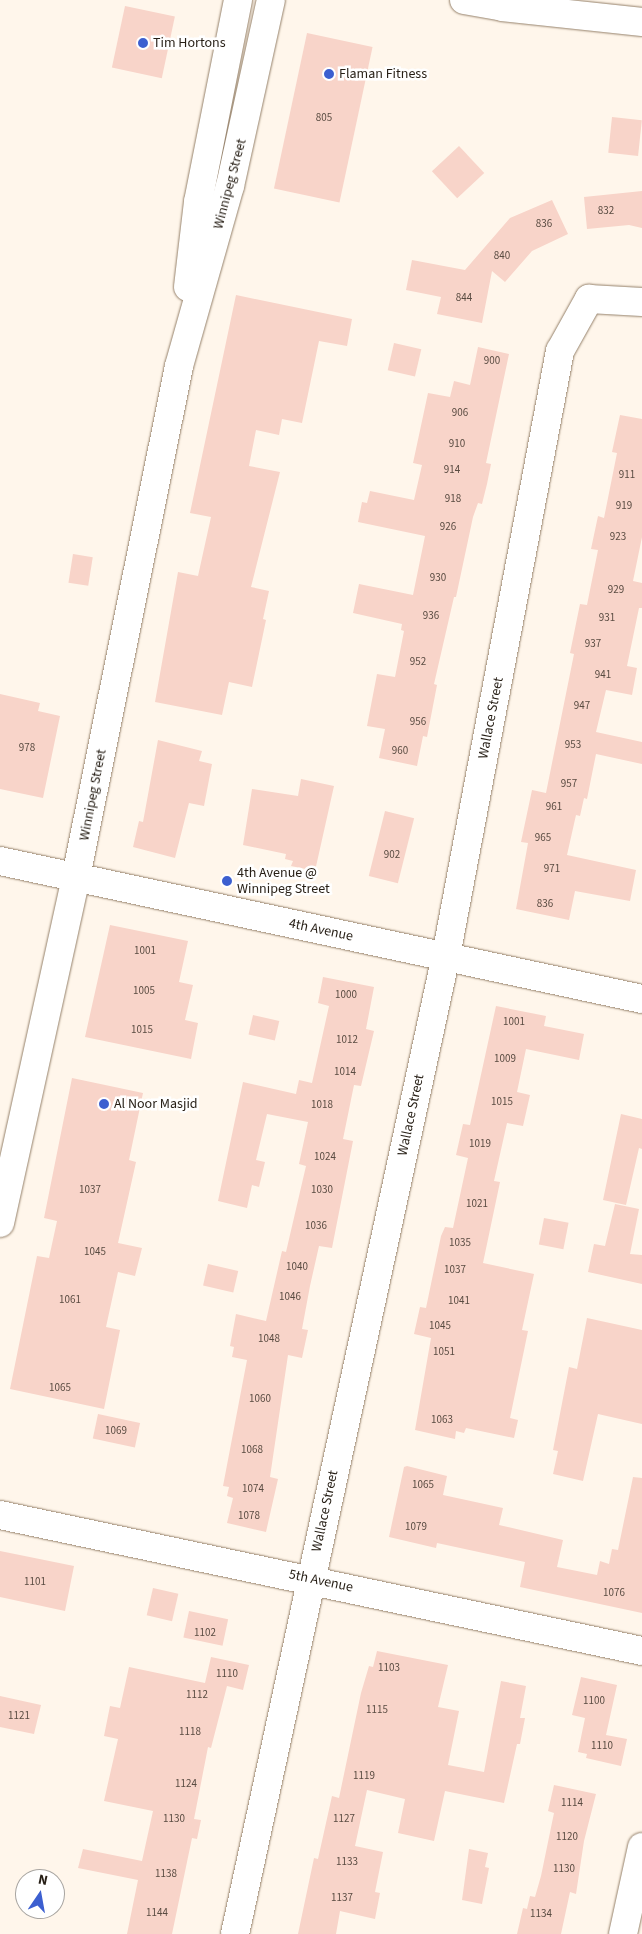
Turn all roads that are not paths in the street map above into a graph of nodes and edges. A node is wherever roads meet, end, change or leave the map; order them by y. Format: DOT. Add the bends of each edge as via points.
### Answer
graph roads {
  1 [pos="238,0"];
  2 [pos="271,0"];
  3 [pos="464,0"];
  4 [pos="642,22"];
  5 [pos="642,302"];
  6 [pos="179,366"];
  7 [pos="0,861"];
  8 [pos="76,877"];
  9 [pos="446,956"];
  10 [pos="642,999"];
  11 [pos="0,1223"];
  12 [pos="0,1515"];
  13 [pos="310,1579"];
  14 [pos="642,1650"];
  15 [pos="642,1847"];
  16 [pos="235,1934"];
  17 [pos="623,1934"];
  1 -- 6 [label="street, Winnipeg Street" via="198,202"];
  2 -- 6 [label="street, Winnipeg Street" via="230,186"];
  3 -- 4 [label="street"];
  5 -- 9 [label="street, Wallace Street" via="588,300 560,351"];
  6 -- 8 [label="street, Winnipeg Street"];
  7 -- 8 [label="street, 4th Avenue"];
  8 -- 9 [label="street, 4th Avenue"];
  8 -- 11 [label="street, Winnipeg Street"];
  9 -- 10 [label="street, 4th Avenue"];
  9 -- 13 [label="street, Wallace Street"];
  12 -- 13 [label="street, 5th Avenue"];
  13 -- 14 [label="street, 5th Avenue"];
  13 -- 16 [label="street, Wallace Street"];
  15 -- 17 [label="street"];
}
